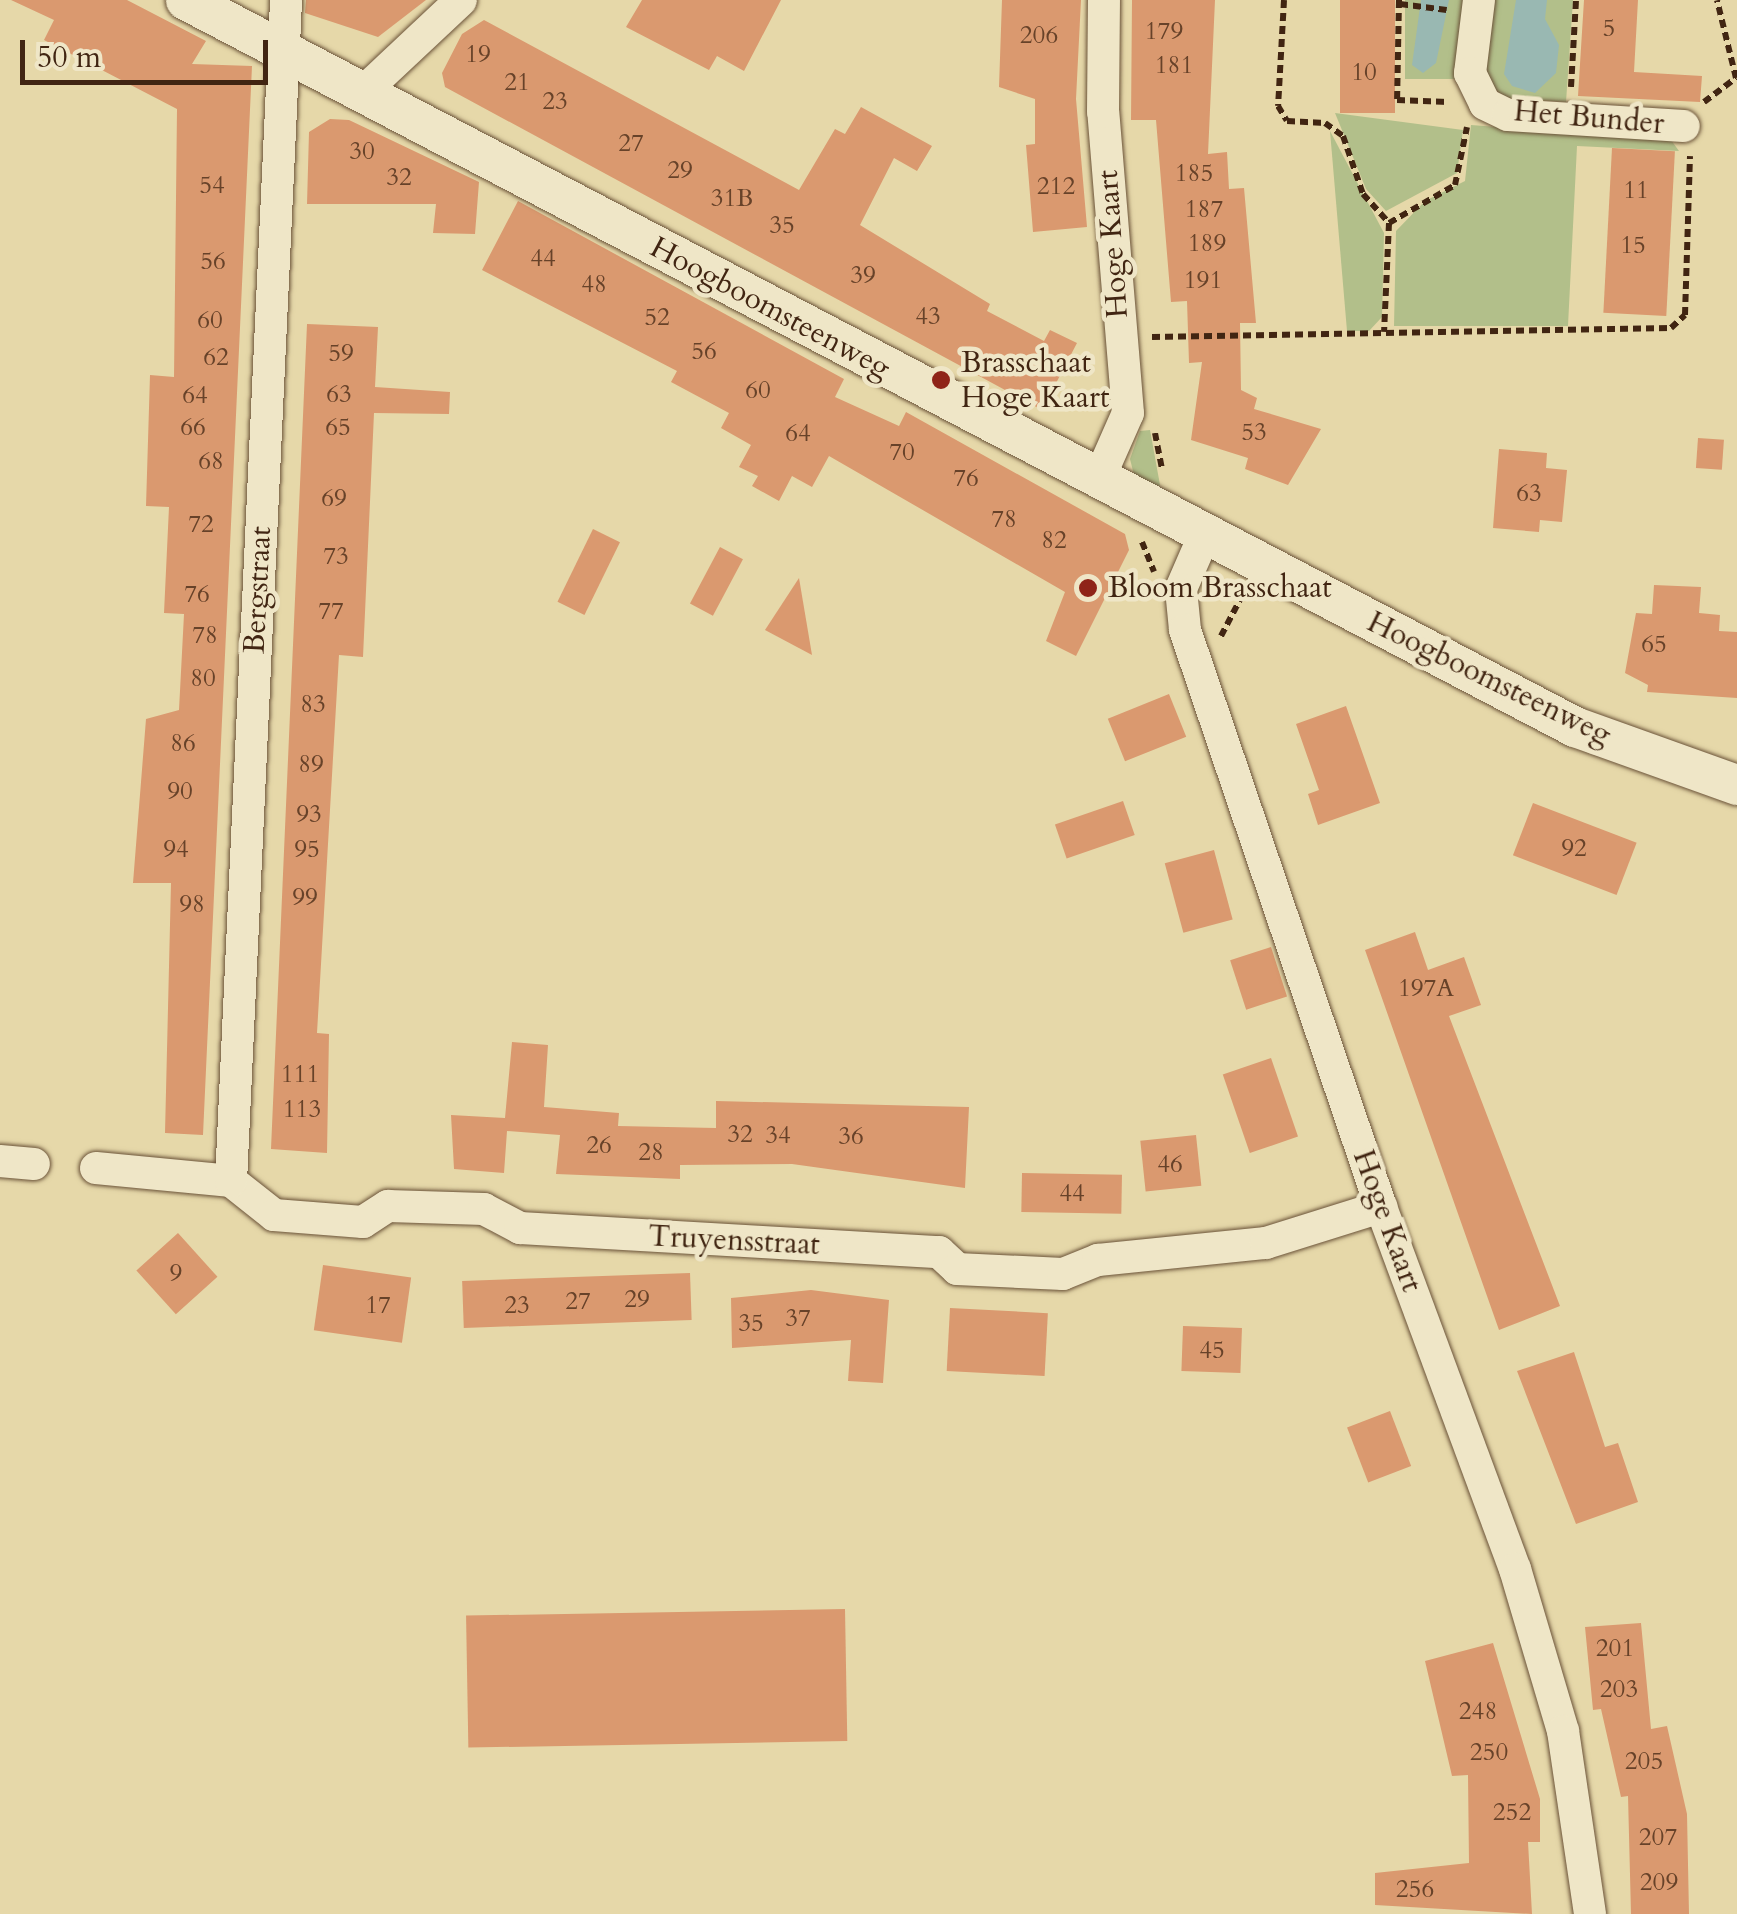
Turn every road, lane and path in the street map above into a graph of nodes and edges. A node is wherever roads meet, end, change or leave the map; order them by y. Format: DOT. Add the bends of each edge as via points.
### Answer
graph roads {
  1 [pos="186,0"];
  2 [pos="286,0"];
  3 [pos="460,0"];
  4 [pos="1104,0"];
  5 [pos="1284,0"];
  6 [pos="1480,0"];
  7 [pos="1576,0"];
  8 [pos="1717,0"];
  9 [pos="1399,2"];
  10 [pos="1447,10"];
  11 [pos="282,51"];
  12 [pos="362,94"];
  13 [pos="1458,107"];
  14 [pos="1468,112"];
  15 [pos="1568,118"];
  16 [pos="1684,126"];
  17 [pos="1388,223"];
  18 [pos="1384,332"];
  19 [pos="1120,337"];
  20 [pos="1154,426"];
  21 [pos="1098,481"];
  22 [pos="1167,485"];
  23 [pos="1137,530"];
  24 [pos="1204,536"];
  25 [pos="1181,589"];
  26 [pos="1737,785"];
  27 [pos="0,1161"];
  28 [pos="34,1164"];
  29 [pos="96,1168"];
  30 [pos="231,1181"];
  31 [pos="1380,1207"];
  32 [pos="1590,1914"];
  1 -- 11 [label="street, Hoogboomsteenweg"];
  2 -- 11 [label="street, Bergstraat"];
  3 -- 12 [label="street"];
  4 -- 19 [label="street, Hoge Kaart" via="1104,112"];
  5 -- 17 [label="path" via="1278,106 1287,121 1326,123 1343,136 1363,194"];
  6 -- 15 [label="street, Het Bunder" via="1470,73 1485,104 1508,115"];
  7 -- 15 [label="path"];
  8 -- 16 [label="path" via="1736,78"];
  9 -- 10 [label="path"];
  9 -- 13 [label="path" via="1396,100"];
  11 -- 12 [label="street, Hoogboomsteenweg"];
  11 -- 30 [label="street, Bergstraat"];
  12 -- 21 [label="street, Hoogboomsteenweg"];
  14 -- 17 [label="path" via="1460,178"];
  15 -- 16 [label="street, Het Bunder"];
  16 -- 18 [label="path" via="1692,162 1684,315 1671,328"];
  17 -- 18 [label="path"];
  18 -- 19 [label="path"];
  19 -- 21 [label="street, Hoge Kaart" via="1128,425"];
  20 -- 22 [label="path"];
  21 -- 24 [label="street, Hoogboomsteenweg"];
  23 -- 25 [label="path" via="1150,566"];
  24 -- 25 [label="street"];
  24 -- 26 [label="street, Hoogboomsteenweg" via="1575,727"];
  25 -- 31 [label="street, Hoge Kaart" via="1186,630"];
  27 -- 28 [label="street"];
  29 -- 30 [label="street"];
  30 -- 31 [label="street, Truyensstraat" via="274,1215 363,1222 388,1206 484,1210 520,1228 938,1252 957,1269 1063,1274 1098,1260 1266,1243"];
  31 -- 32 [label="street, Hoge Kaart" via="1516,1569 1563,1731"];
}
